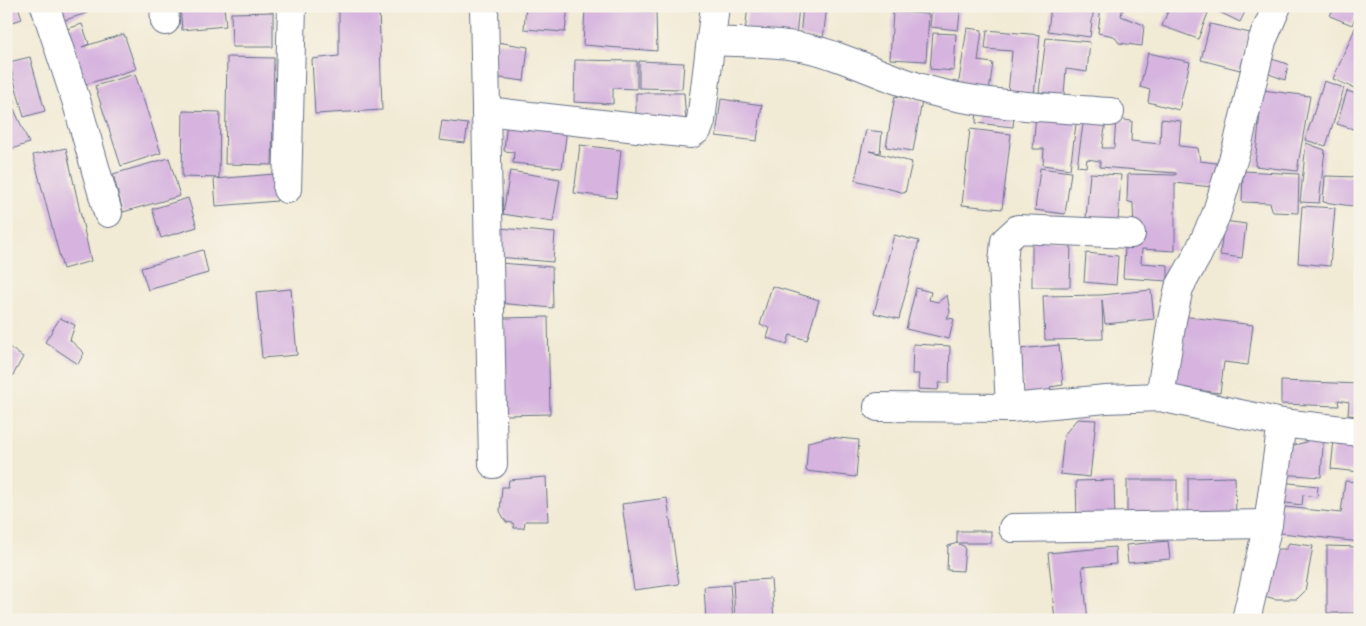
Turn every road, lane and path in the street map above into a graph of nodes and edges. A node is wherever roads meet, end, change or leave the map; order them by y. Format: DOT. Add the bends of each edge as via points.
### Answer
graph roads {
  1 [pos="45,6"];
  2 [pos="292,6"];
  3 [pos="484,6"];
  4 [pos="716,6"];
  5 [pos="1278,6"];
  6 [pos="711,41"];
  7 [pos="486,111"];
  8 [pos="1110,112"];
  9 [pos="287,189"];
  10 [pos="108,213"];
  11 [pos="1131,234"];
  12 [pos="1160,397"];
  13 [pos="878,407"];
  14 [pos="1010,408"];
  15 [pos="1282,423"];
  16 [pos="1360,432"];
  17 [pos="493,464"];
  18 [pos="1268,524"];
  19 [pos="1013,528"];
  20 [pos="1246,620"];
  1 -- 10 [label="street"];
  2 -- 9 [label="street"];
  3 -- 7 [label="street"];
  4 -- 6 [label="street"];
  5 -- 12 [label="street" via="1262,41 1238,147 1216,215 1180,288"];
  6 -- 7 [label="street" via="701,121 691,134"];
  6 -- 8 [label="street" via="780,44 830,54 893,80 946,95 1012,106"];
  7 -- 17 [label="street"];
  11 -- 14 [label="street" via="1018,229 1005,241 1003,263"];
  12 -- 14 [label="street"];
  12 -- 15 [label="street"];
  13 -- 14 [label="street"];
  15 -- 16 [label="street"];
  15 -- 18 [label="street"];
  18 -- 19 [label="street"];
  18 -- 20 [label="street"];
}
